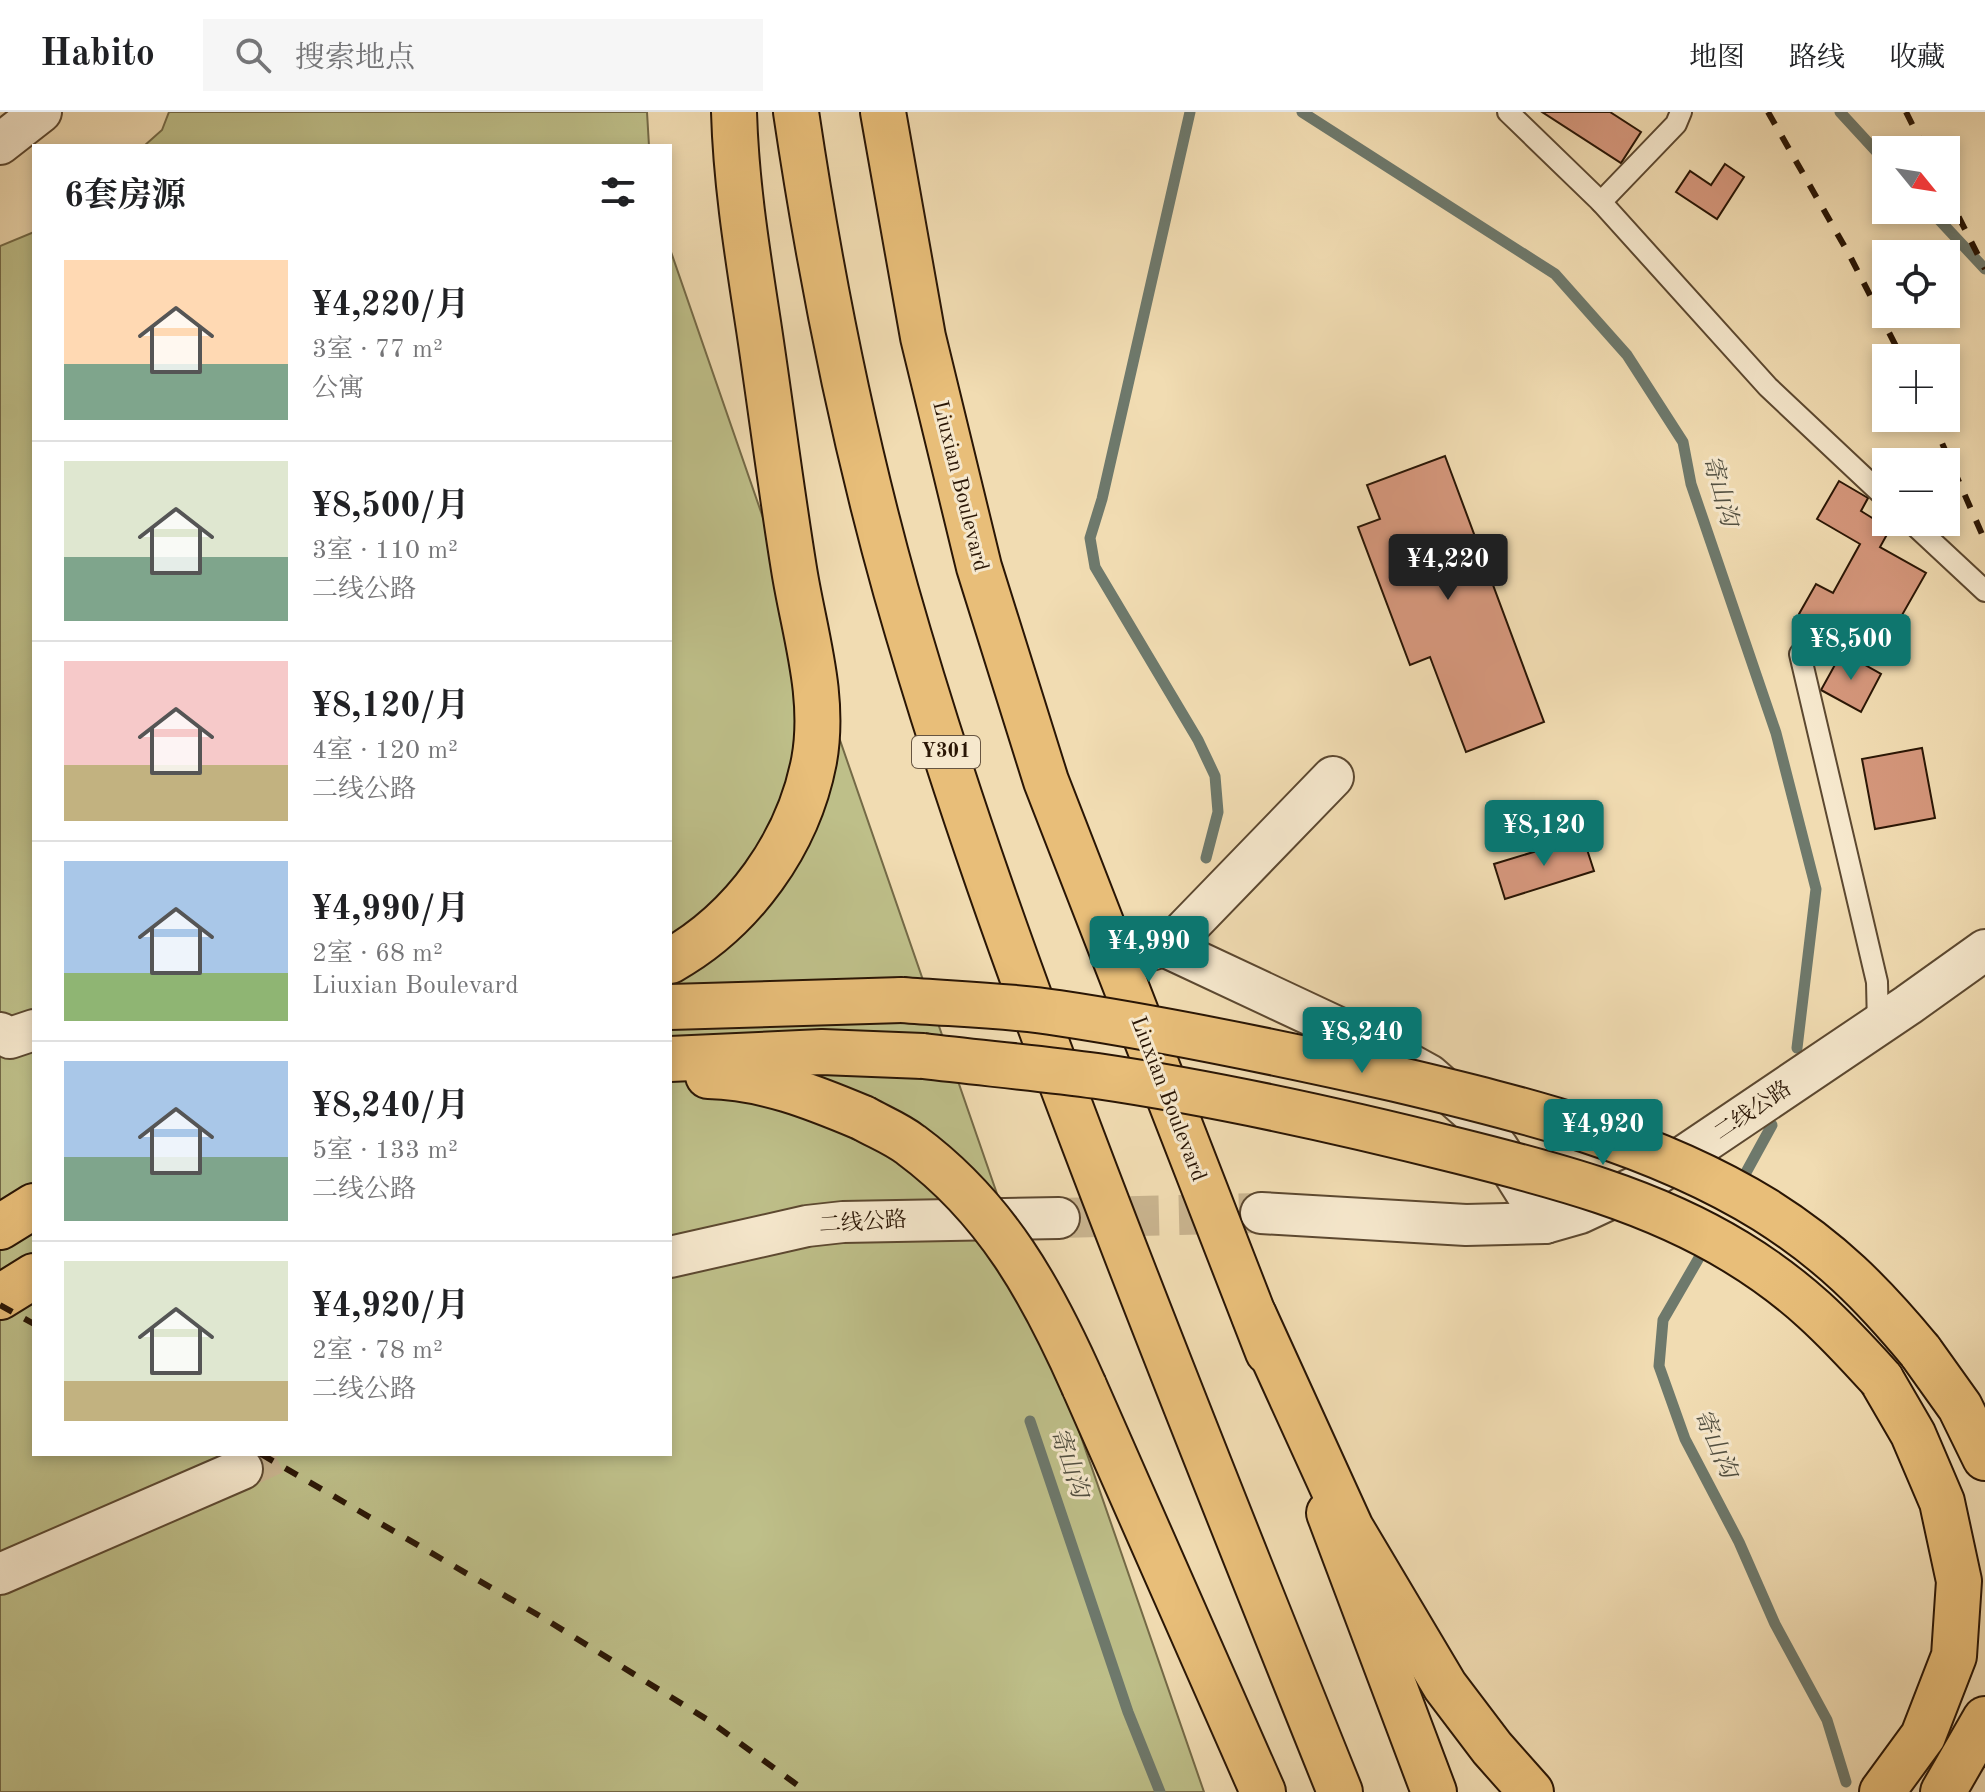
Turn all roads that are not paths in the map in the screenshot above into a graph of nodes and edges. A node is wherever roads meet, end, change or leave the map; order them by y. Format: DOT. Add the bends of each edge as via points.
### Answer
graph roads {
  1 [pos="41,112"];
  2 [pos="734,112"];
  3 [pos="796,112"];
  4 [pos="883,112"];
  5 [pos="1508,112"];
  6 [pos="1681,112"];
  7 [pos="0,144"];
  8 [pos="1601,202"];
  9 [pos="1872,485"];
  10 [pos="1926,536"];
  11 [pos="1985,591"];
  12 [pos="1800,654"];
  13 [pos="1333,777"];
  14 [pos="1164,946"];
  15 [pos="1985,950"];
  16 [pos="672,960"];
  17 [pos="1115,961"];
  18 [pos="672,1007"];
  19 [pos="1878,1026"];
  20 [pos="32,1031"];
  21 [pos="0,1033"];
  22 [pos="672,1059"];
  23 [pos="672,1075"];
  24 [pos="32,1207"];
  25 [pos="1261,1213"];
  26 [pos="1059,1218"];
  27 [pos="1545,1223"];
  28 [pos="0,1227"];
  29 [pos="672,1257"];
  30 [pos="32,1277"];
  31 [pos="0,1297"];
  32 [pos="1254,1315"];
  33 [pos="1985,1458"];
  34 [pos="242,1469"];
  35 [pos="0,1574"];
  36 [pos="1985,1719"];
  37 [pos="1263,1792"];
  38 [pos="1340,1792"];
  39 [pos="1434,1792"];
  40 [pos="1531,1792"];
  41 [pos="1882,1792"];
  42 [pos="1943,1792"];
  1 -- 7 [label="street"];
  2 -- 16 [label="main road" via="746,244 818,705 814,760 798,816 743,904 697,946"];
  3 -- 38 [label="main road, Y301" via="843,375 896,589 958,791 1043,1036 1170,1370"];
  4 -- 17 [label="main road, Liuxian Boulevard" via="923,337 979,567 1046,781"];
  5 -- 8 [label="lane"];
  6 -- 8 [label="lane" via="1676,124"];
  8 -- 9 [label="lane" via="1768,387"];
  10 -- 11 [label="lane"];
  12 -- 19 [label="lane" via="1877,982"];
  13 -- 14 [label="street"];
  14 -- 17 [label="street"];
  14 -- 27 [label="street" via="1429,1075 1470,1111"];
  15 -- 19 [label="street, 二线公路"];
  17 -- 32 [label="main road, Liuxian Boulevard"];
  18 -- 33 [label="main road, bridge" via="902,1000 1055,1012 1472,1097 1590,1131 1693,1172 1820,1248 1875,1297 1920,1351 1960,1407"];
  19 -- 27 [label="street, 二线公路" via="1644,1183"];
  20 -- 21 [label="street" via="10,1038"];
  22 -- 41 [label="main road, bridge" via="822,1052 923,1056 1099,1077 1270,1107 1617,1195 1735,1251 1832,1324 1881,1379 1913,1434 1942,1502 1959,1581 1954,1656 1923,1736"];
  23 -- 37 [label="main road, bridge" via="730,1076 801,1092 863,1118 909,1143 994,1225 1040,1294 1084,1386"];
  24 -- 28 [label="main road"];
  25 -- 27 [label="street, 二线公路" via="1466,1225"];
  26 -- 29 [label="street, 二线公路" via="831,1223"];
  30 -- 31 [label="main road"];
  32 -- 39 [label="main road, Liuxian Boulevard"];
  32 -- 40 [label="main road" via="1351,1528 1445,1686"];
  34 -- 35 [label="street"];
  36 -- 42 [label="main road"];
}
